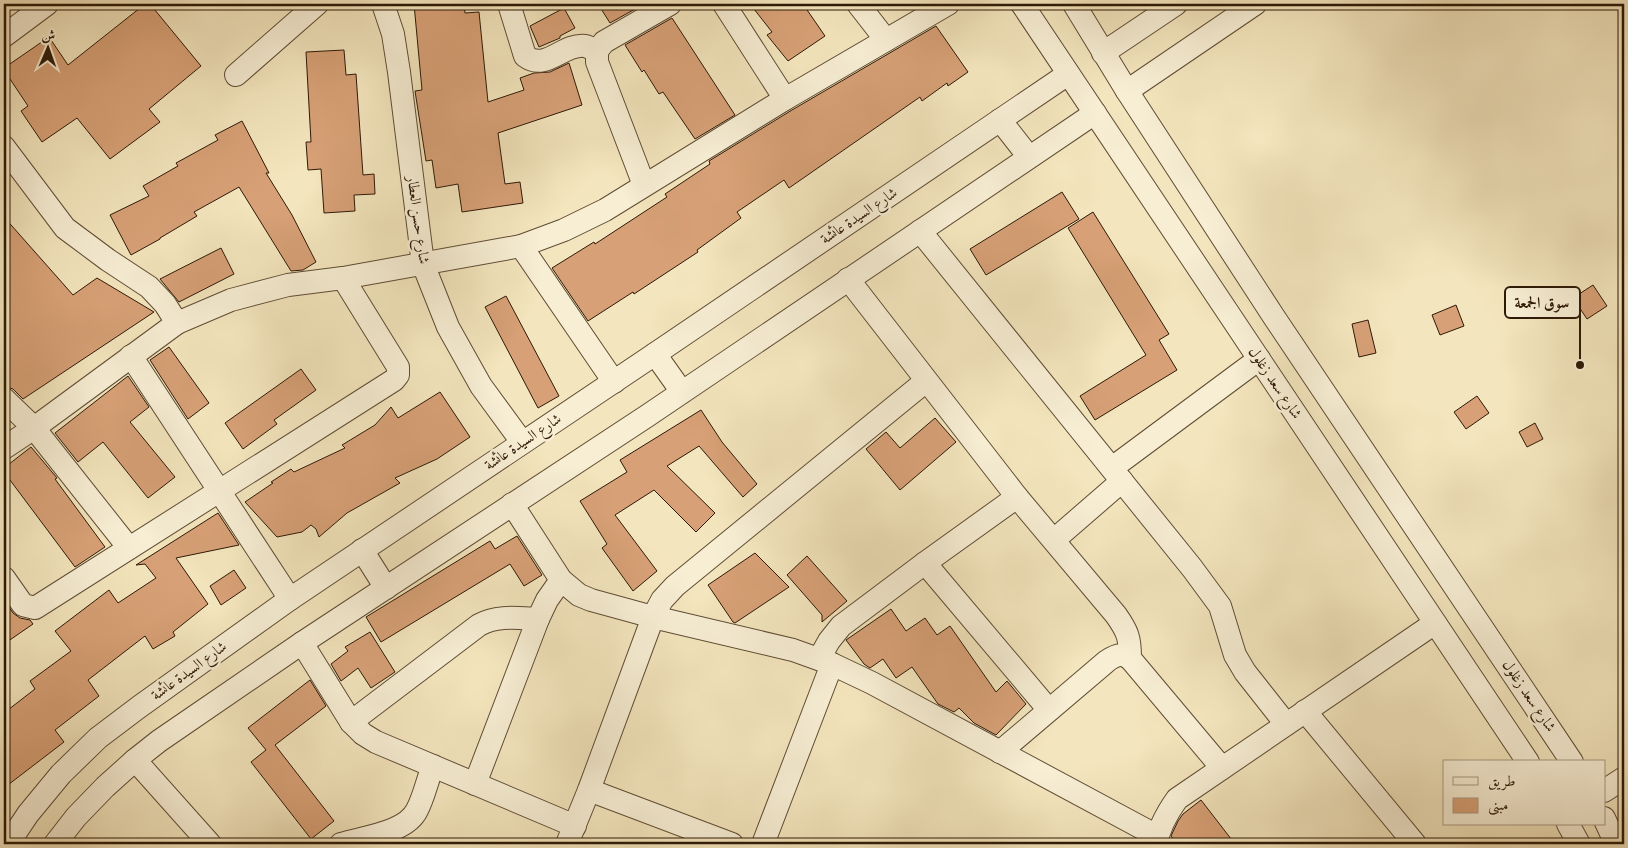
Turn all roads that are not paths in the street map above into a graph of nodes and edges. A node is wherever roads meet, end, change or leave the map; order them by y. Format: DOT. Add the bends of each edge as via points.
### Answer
graph roads {
  1 [pos="46,4"];
  2 [pos="316,4"];
  3 [pos="383,4"];
  4 [pos="509,4"];
  5 [pos="670,4"];
  6 [pos="724,4"];
  7 [pos="858,4"];
  8 [pos="948,4"];
  9 [pos="1022,4"];
  10 [pos="1074,4"];
  11 [pos="1176,4"];
  12 [pos="1255,4"];
  13 [pos="4,36"];
  14 [pos="886,40"];
  15 [pos="597,51"];
  16 [pos="1103,53"];
  17 [pos="1068,74"];
  18 [pos="236,75"];
  19 [pos="1127,91"];
  20 [pos="785,99"];
  21 [pos="1094,113"];
  22 [pos="1000,120"];
  23 [pos="4,147"];
  24 [pos="1029,157"];
  25 [pos="644,185"];
  26 [pos="1200,203"];
  27 [pos="1168,223"];
  28 [pos="920,231"];
  29 [pos="521,246"];
  30 [pos="422,264"];
  31 [pos="343,278"];
  32 [pos="848,279"];
  33 [pos="177,323"];
  34 [pos="655,354"];
  35 [pos="131,356"];
  36 [pos="1259,359"];
  37 [pos="926,380"];
  38 [pos="614,382"];
  39 [pos="682,392"];
  40 [pos="4,399"];
  41 [pos="34,428"];
  42 [pos="522,442"];
  43 [pos="4,448"];
  44 [pos="1117,475"];
  45 [pos="220,492"];
  46 [pos="1017,497"];
  47 [pos="512,504"];
  48 [pos="1054,540"];
  49 [pos="129,548"];
  50 [pos="362,550"];
  51 [pos="925,563"];
  52 [pos="4,578"];
  53 [pos="561,580"];
  54 [pos="386,588"];
  55 [pos="290,599"];
  56 [pos="653,617"];
  57 [pos="538,619"];
  58 [pos="1435,623"];
  59 [pos="302,643"];
  60 [pos="1130,658"];
  61 [pos="826,661"];
  62 [pos="1049,710"];
  63 [pos="1305,711"];
  64 [pos="350,722"];
  65 [pos="1286,724"];
  66 [pos="1000,752"];
  67 [pos="135,760"];
  68 [pos="1527,760"];
  69 [pos="1571,760"];
  70 [pos="432,766"];
  71 [pos="1222,768"];
  72 [pos="1624,778"];
  73 [pos="474,784"];
  74 [pos="589,790"];
  75 [pos="1606,790"];
  76 [pos="1606,822"];
  77 [pos="1569,826"];
  78 [pos="571,835"];
  79 [pos="1157,840"];
  80 [pos="8,844"];
  81 [pos="55,844"];
  82 [pos="210,844"];
  83 [pos="341,844"];
  84 [pos="732,844"];
  85 [pos="763,844"];
  86 [pos="1415,844"];
  87 [pos="1579,844"];
  88 [pos="1616,844"];
  1 -- 13 [label="street"];
  2 -- 18 [label="street"];
  3 -- 30 [label="street, شارع حسن العطار" via="393,34 399,72"];
  4 -- 15 [label="street" via="525,56 532,61 540,62 574,47 586,46"];
  5 -- 15 [label="street" via="604,42"];
  6 -- 20 [label="street"];
  7 -- 14 [label="street"];
  8 -- 14 [label="street"];
  9 -- 17 [label="street, شارع سعد زغلول"];
  10 -- 16 [label="street, شارع سعد زغلول"];
  11 -- 16 [label="street"];
  12 -- 19 [label="street"];
  14 -- 20 [label="street"];
  15 -- 25 [label="street" via="597,62"];
  16 -- 19 [label="street, شارع سعد زغلول"];
  17 -- 21 [label="street, شارع سعد زغلول"];
  17 -- 22 [label="street, شارع السيدة عائشة"];
  19 -- 26 [label="street, شارع سعد زغلول"];
  20 -- 25 [label="street"];
  21 -- 24 [label="street"];
  21 -- 27 [label="street, شارع سعد زغلول"];
  22 -- 24 [label="street"];
  22 -- 34 [label="street, شارع السيدة عائشة"];
  23 -- 33 [label="street" via="65,228 149,287"];
  24 -- 28 [label="street"];
  25 -- 29 [label="street" via="605,210"];
  26 -- 27 [label="street"];
  26 -- 69 [label="street, شارع سعد زغلول"];
  27 -- 36 [label="street, شارع سعد زغلول"];
  28 -- 32 [label="street"];
  28 -- 44 [label="street"];
  29 -- 30 [label="street"];
  29 -- 38 [label="street"];
  30 -- 31 [label="street"];
  30 -- 42 [label="street, شارع حسن العطار" via="448,327 477,378"];
  31 -- 33 [label="street" via="288,285 231,300"];
  31 -- 45 [label="street" via="398,367 398,375"];
  32 -- 37 [label="street"];
  32 -- 39 [label="street"];
  33 -- 35 [label="street"];
  34 -- 38 [label="street, شارع السيدة عائشة"];
  34 -- 39 [label="street"];
  35 -- 41 [label="street"];
  35 -- 45 [label="street"];
  36 -- 44 [label="street"];
  36 -- 58 [label="street, شارع سعد زغلول"];
  37 -- 46 [label="street"];
  37 -- 56 [label="street" via="674,586"];
  38 -- 42 [label="street, شارع السيدة عائشة"];
  39 -- 47 [label="street"];
  40 -- 41 [label="street"];
  41 -- 43 [label="street"];
  41 -- 49 [label="street"];
  42 -- 50 [label="street, شارع السيدة عائشة"];
  44 -- 48 [label="street"];
  44 -- 65 [label="street" via="1220,606 1235,655"];
  45 -- 49 [label="street"];
  45 -- 55 [label="street"];
  46 -- 48 [label="street"];
  46 -- 51 [label="street"];
  47 -- 53 [label="street"];
  47 -- 54 [label="street"];
  48 -- 60 [label="street" via="1124,627 1130,642"];
  49 -- 52 [label="street" via="35,608 23,605"];
  50 -- 54 [label="street"];
  50 -- 55 [label="street, شارع السيدة عائشة"];
  51 -- 61 [label="street" via="841,626 828,641"];
  51 -- 62 [label="street"];
  53 -- 56 [label="street" via="591,600"];
  53 -- 57 [label="street"];
  54 -- 59 [label="street"];
  55 -- 80 [label="street, شارع السيدة عائشة" via="98,738 61,774"];
  56 -- 61 [label="street" via="793,650"];
  56 -- 74 [label="street"];
  57 -- 64 [label="street" via="495,618 479,625"];
  57 -- 73 [label="street"];
  58 -- 63 [label="street"];
  58 -- 68 [label="street, شارع سعد زغلول"];
  59 -- 64 [label="street"];
  59 -- 67 [label="street"];
  60 -- 62 [label="street" via="1121,654 1112,658"];
  60 -- 71 [label="street"];
  61 -- 66 [label="street"];
  61 -- 85 [label="street"];
  62 -- 66 [label="street"];
  63 -- 65 [label="street"];
  63 -- 86 [label="street"];
  64 -- 70 [label="street" via="376,742"];
  65 -- 71 [label="street"];
  66 -- 79 [label="street"];
  67 -- 81 [label="street" via="104,787"];
  67 -- 82 [label="street"];
  70 -- 73 [label="street"];
  70 -- 83 [label="street" via="410,820 392,830"];
  71 -- 79 [label="street" via="1177,799 1165,816"];
  72 -- 75 [label="street"];
  73 -- 78 [label="street"];
  74 -- 78 [label="street"];
  74 -- 84 [label="street"];
  76 -- 88 [label="street"];
  77 -- 87 [label="street"];
}
